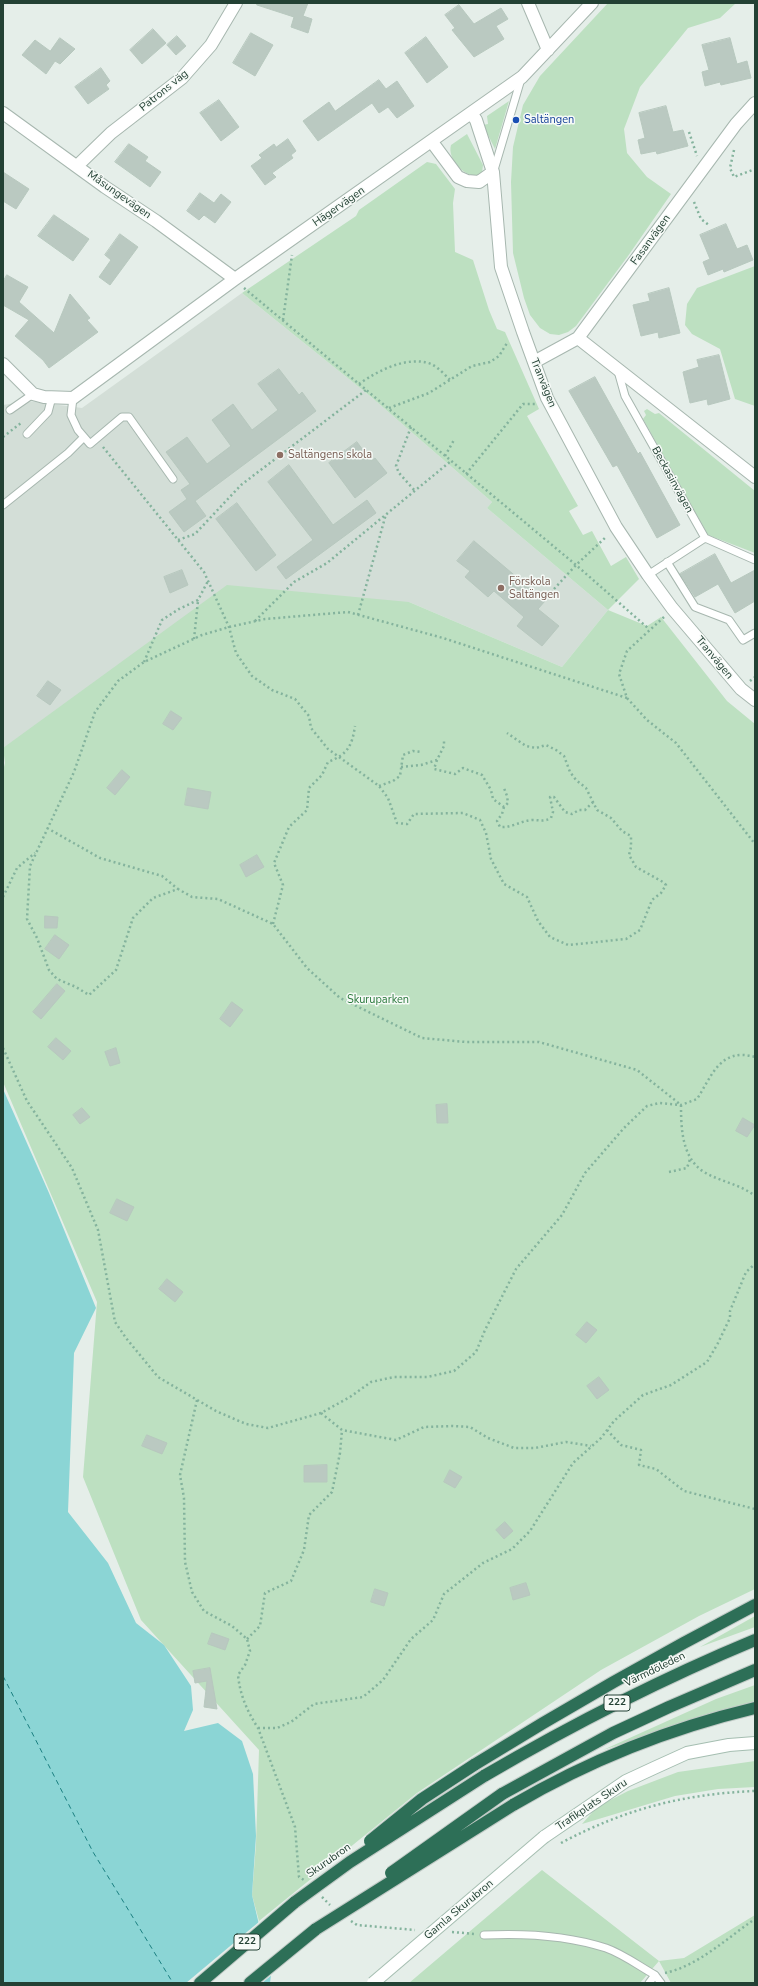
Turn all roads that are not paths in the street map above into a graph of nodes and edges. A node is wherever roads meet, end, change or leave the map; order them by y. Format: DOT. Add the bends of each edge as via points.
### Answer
graph roads {
  1 [pos="236,3"];
  2 [pos="528,3"];
  3 [pos="592,3"];
  4 [pos="548,50"];
  5 [pos="522,77"];
  6 [pos="755,103"];
  7 [pos="3,113"];
  8 [pos="471,113"];
  9 [pos="432,142"];
  10 [pos="77,166"];
  11 [pos="493,172"];
  12 [pos="239,283"];
  13 [pos="578,338"];
  14 [pos="534,362"];
  15 [pos="3,364"];
  16 [pos="618,371"];
  17 [pos="33,394"];
  18 [pos="52,397"];
  19 [pos="74,398"];
  20 [pos="10,410"];
  21 [pos="27,434"];
  22 [pos="84,437"];
  23 [pos="755,477"];
  24 [pos="173,479"];
  25 [pos="3,505"];
  26 [pos="705,538"];
  27 [pos="755,560"];
  28 [pos="666,562"];
  29 [pos="648,574"];
  30 [pos="755,633"];
  31 [pos="755,700"];
  32 [pos="755,1605"];
  33 [pos="755,1640"];
  34 [pos="755,1670"];
  35 [pos="755,1708"];
  36 [pos="755,1743"];
  37 [pos="484,1776"];
  38 [pos="544,1837"];
  39 [pos="295,1902"];
  40 [pos="316,1929"];
  41 [pos="484,1935"];
  42 [pos="655,1975"];
  43 [pos="200,1983"];
  44 [pos="250,1983"];
  45 [pos="373,1983"];
  46 [pos="649,1983"];
  47 [pos="661,1983"];
  1 -- 10 [label="street, Patrons väg" via="211,45 182,78 110,133"];
  2 -- 4 [label="street"];
  3 -- 4 [label="street, Hägervägen"];
  4 -- 5 [label="street, Hägervägen"];
  5 -- 8 [label="street, Hägervägen"];
  5 -- 11 [label="lane, Tranvägen"];
  6 -- 13 [label="street, Fasanvägen" via="728,134"];
  7 -- 10 [label="street, Måsungevägen"];
  8 -- 9 [label="street, Hägervägen"];
  8 -- 11 [label="street, Tranvägen" via="476,120"];
  9 -- 11 [label="street" via="458,177 479,182"];
  9 -- 12 [label="street, Hägervägen"];
  10 -- 12 [label="street, Måsungevägen"];
  11 -- 14 [label="street, Tranvägen" via="502,267"];
  12 -- 19 [label="street, Hägervägen"];
  13 -- 14 [label="street, Fasanvägen"];
  13 -- 16 [label="street"];
  14 -- 29 [label="street, Tranvägen" via="547,398 616,527"];
  15 -- 17 [label="street"];
  16 -- 23 [label="street"];
  16 -- 26 [label="lane, Beckasinvägen" via="625,396"];
  17 -- 18 [label="street"];
  17 -- 20 [label="lane"];
  18 -- 19 [label="street"];
  18 -- 21 [label="lane" via="48,412"];
  19 -- 22 [label="lane" via="71,415"];
  22 -- 24 [label="lane" via="90,444 122,417 129,417"];
  22 -- 25 [label="lane"];
  26 -- 27 [label="lane"];
  26 -- 28 [label="lane"];
  28 -- 29 [label="lane"];
  28 -- 30 [label="lane" via="695,607 729,620 744,640"];
  29 -- 31 [label="street, Tranvägen" via="672,608 740,689"];
  32 -- 39 [label="highway, bridge" via="681,1643 474,1765 422,1799"];
  33 -- 37 [label="highway, Värmdöleden / 222" via="647,1687"];
  34 -- 40 [label="highway, 222, bridge" via="614,1733 502,1794 388,1874"];
  35 -- 40 [label="highway, bridge" via="724,1715 660,1736 539,1790"];
  36 -- 38 [label="street, Trafikplats Skuru" via="688,1753 647,1771 626,1781"];
  37 -- 39 [label="highway, Skurubron / 222, bridge" via="350,1862"];
  38 -- 45 [label="street, Gamla Skurubron, bridge"];
  39 -- 43 [label="highway, Skurubron / 222"];
  40 -- 44 [label="highway, 222"];
  41 -- 42 [label="lane" via="519,1933 556,1936 607,1948"];
  42 -- 46 [label="lane"];
  42 -- 47 [label="lane"];
}
